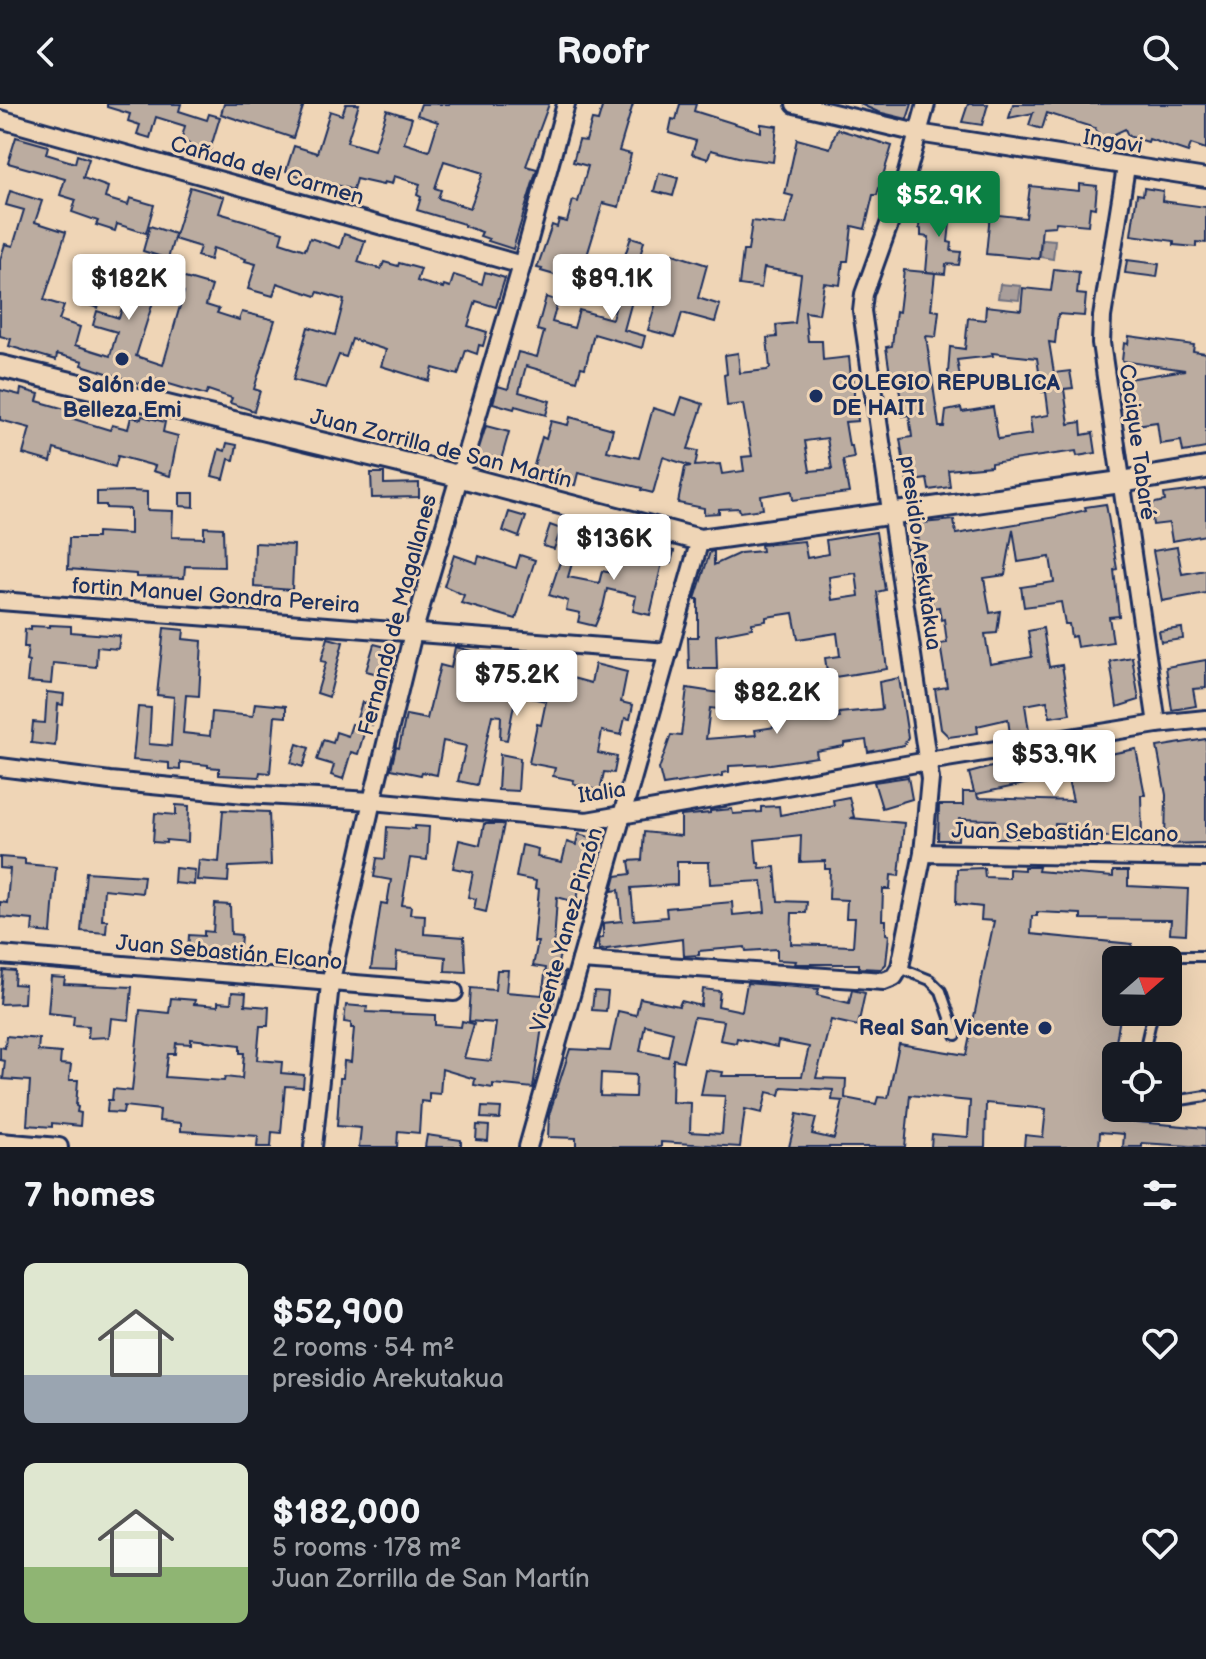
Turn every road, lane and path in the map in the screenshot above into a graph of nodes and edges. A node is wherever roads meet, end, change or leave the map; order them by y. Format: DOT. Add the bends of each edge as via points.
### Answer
graph roads {
  1 [pos="566,104"];
  2 [pos="795,104"];
  3 [pos="926,104"];
  4 [pos="0,119"];
  5 [pos="918,133"];
  6 [pos="1126,167"];
  7 [pos="1206,178"];
  8 [pos="522,265"];
  9 [pos="0,366"];
  10 [pos="1206,468"];
  11 [pos="458,476"];
  12 [pos="1121,482"];
  13 [pos="892,512"];
  14 [pos="700,540"];
  15 [pos="0,601"];
  16 [pos="413,633"];
  17 [pos="668,652"];
  18 [pos="1206,719"];
  19 [pos="1157,724"];
  20 [pos="928,761"];
  21 [pos="0,767"];
  22 [pos="372,801"];
  23 [pos="623,813"];
  24 [pos="923,853"];
  25 [pos="1206,858"];
  26 [pos="0,955"];
  27 [pos="1182,956"];
  28 [pos="1206,956"];
  29 [pos="581,960"];
  30 [pos="900,967"];
  31 [pos="330,984"];
  32 [pos="454,992"];
  33 [pos="956,1035"];
  34 [pos="1206,1096"];
  35 [pos="1182,1100"];
  36 [pos="0,1142"];
  37 [pos="59,1147"];
  38 [pos="313,1147"];
  39 [pos="528,1147"];
  1 -- 8 [label="street, Fernando de Magallanes"];
  2 -- 5 [label="street, Ingavi"];
  3 -- 5 [label="street, presidio Arekutakua"];
  4 -- 8 [label="street, Cañada del Carmen"];
  5 -- 6 [label="street, Ingavi"];
  5 -- 13 [label="street, presidio Arekutakua" via="862,311"];
  6 -- 7 [label="street, Ingavi"];
  6 -- 12 [label="street, Cacique Tabaré" via="1101,343"];
  8 -- 11 [label="street, Fernando de Magallanes"];
  9 -- 11 [label="street, Juan Zorrilla de San Martín"];
  10 -- 12 [label="street, Juan Zorrilla de San Martín"];
  11 -- 14 [label="street, Juan Zorrilla de San Martín"];
  11 -- 16 [label="street, Fernando de Magallanes"];
  12 -- 13 [label="street, Juan Zorrilla de San Martín"];
  12 -- 19 [label="street, Cacique Tabaré"];
  13 -- 14 [label="street, Juan Zorrilla de San Martín"];
  13 -- 20 [label="street, presidio Arekutakua"];
  14 -- 17 [label="street, Vicente Yanez Pinzón"];
  15 -- 16 [label="street, fortin Manuel Gondra Pereira"];
  16 -- 17 [label="street, fortin Manuel Gondra Pereira"];
  16 -- 22 [label="street, Fernando de Magallanes"];
  17 -- 23 [label="street, Vicente Yanez Pinzón"];
  18 -- 19 [label="street, Italia"];
  19 -- 20 [label="street, Italia"];
  20 -- 23 [label="street, Italia"];
  20 -- 24 [label="street, presidio Arekutakua"];
  21 -- 22 [label="street, Italia" via="245,794"];
  22 -- 23 [label="street, Italia" via="587,821"];
  22 -- 31 [label="street, Fernando de Magallanes"];
  23 -- 29 [label="street, Vicente Yanez Pinzón"];
  24 -- 25 [label="street, Juan Sebastián Elcano"];
  24 -- 30 [label="street, presidio Arekutakua"];
  26 -- 31 [label="street, Juan Sebastián Elcano"];
  27 -- 28 [label="lane"];
  29 -- 30 [label="street" via="884,981"];
  29 -- 39 [label="street, Vicente Yanez Pinzón"];
  30 -- 33 [label="lane" via="937,985"];
  31 -- 32 [label="street, Juan Sebastián Elcano"];
  31 -- 38 [label="street, Fernando de Magallanes"];
  34 -- 35 [label="lane"];
  36 -- 37 [label="street"];
}
